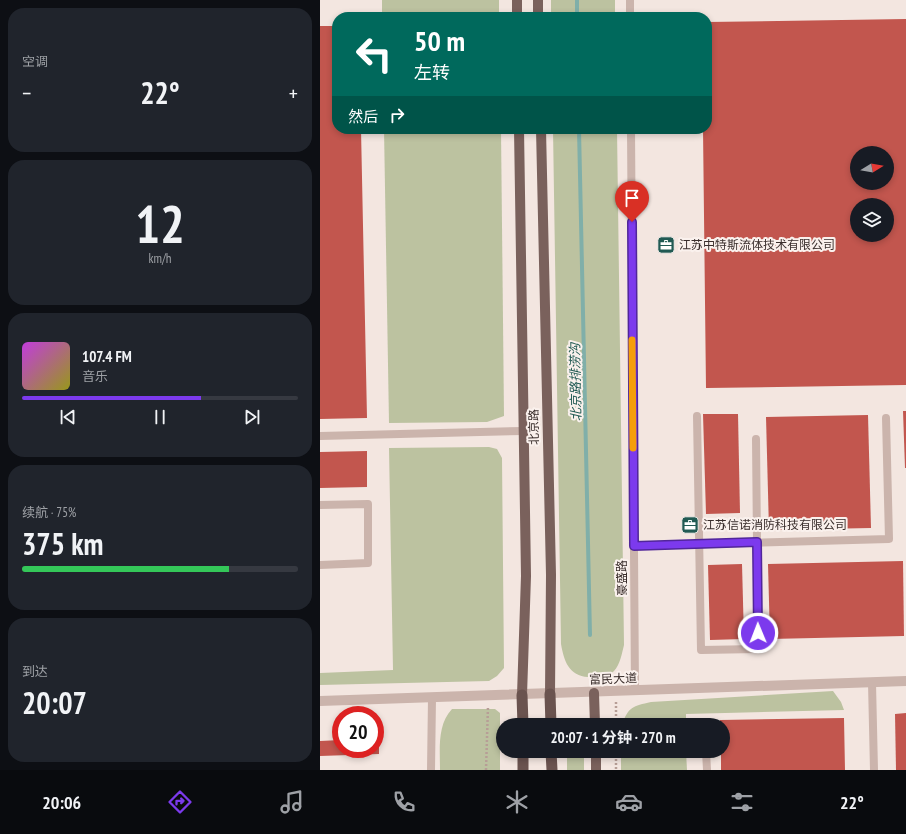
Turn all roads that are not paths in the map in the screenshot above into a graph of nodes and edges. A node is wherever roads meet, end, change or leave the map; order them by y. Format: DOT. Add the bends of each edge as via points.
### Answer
graph roads {
  1 [pos="516,0"];
  2 [pos="538,0"];
  3 [pos="630,0"];
  4 [pos="517,12"];
  5 [pos="538,12"];
  6 [pos="630,12"];
  7 [pos="519,134"];
  8 [pos="541,134"];
  9 [pos="631,134"];
  10 [pos="697,416"];
  11 [pos="886,418"];
  12 [pos="524,431"];
  13 [pos="320,436"];
  14 [pos="756,439"];
  15 [pos="320,505"];
  16 [pos="757,542"];
  17 [pos="699,544"];
  18 [pos="634,546"];
  19 [pos="320,565"];
  20 [pos="906,682"];
  21 [pos="872,683"];
  22 [pos="635,691"];
  23 [pos="594,693"];
  24 [pos="550,694"];
  25 [pos="522,695"];
  26 [pos="432,698"];
  27 [pos="320,701"];
  28 [pos="523,718"];
  29 [pos="550,718"];
  30 [pos="595,718"];
  31 [pos="523,758"];
  32 [pos="551,758"];
  33 [pos="596,758"];
  34 [pos="706,758"];
  35 [pos="431,770"];
  36 [pos="523,770"];
  37 [pos="552,770"];
  38 [pos="596,770"];
  39 [pos="707,770"];
  40 [pos="874,770"];
  1 -- 4 [label="main road"];
  2 -- 5 [label="main road"];
  3 -- 6 [label="lane"];
  7 -- 12 [label="main road, 北京路"];
  8 -- 24 [label="main road, 北京路" via="550,567"];
  9 -- 18 [label="lane, 豪盛路"];
  10 -- 17 [label="lane"];
  11 -- 16 [label="lane" via="889,539"];
  12 -- 13 [label="lane"];
  12 -- 25 [label="main road, 北京路" via="526,576"];
  14 -- 16 [label="lane"];
  15 -- 19 [label="lane" via="368,504 368,563"];
  16 -- 17 [label="lane"];
  16 -- 17 [label="lane" via="758,649 701,650"];
  17 -- 18 [label="lane"];
  18 -- 22 [label="lane, 豪盛路"];
  20 -- 21 [label="street, 富民大道"];
  21 -- 22 [label="street, 富民大道"];
  21 -- 40 [label="lane"];
  22 -- 23 [label="street, 富民大道"];
  23 -- 24 [label="street, 富民大道"];
  23 -- 30 [label="main road"];
  24 -- 25 [label="street, 富民大道"];
  24 -- 29 [label="highway, 北京路"];
  25 -- 26 [label="street, 富民大道"];
  25 -- 28 [label="highway, 北京路"];
  26 -- 27 [label="street, 富民大道"];
  26 -- 35 [label="lane"];
  31 -- 36 [label="highway"];
  32 -- 37 [label="highway"];
  33 -- 38 [label="main road"];
  34 -- 39 [label="lane"];
}
